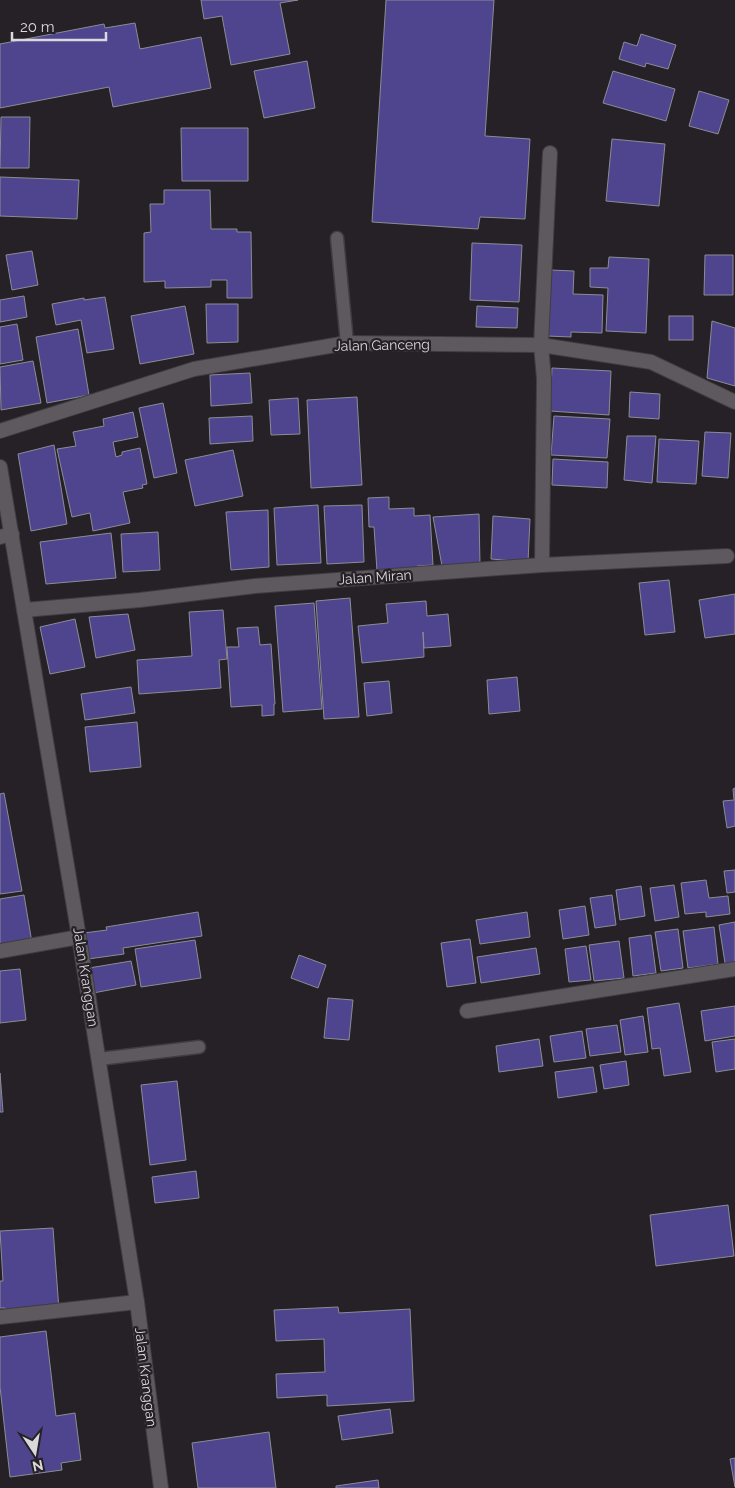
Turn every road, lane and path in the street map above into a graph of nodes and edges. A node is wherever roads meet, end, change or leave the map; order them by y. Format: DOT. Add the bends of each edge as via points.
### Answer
graph roads {
  1 [pos="550,153"];
  2 [pos="337,238"];
  3 [pos="347,343"];
  4 [pos="541,345"];
  5 [pos="735,402"];
  6 [pos="0,431"];
  7 [pos="0,467"];
  8 [pos="6,535"];
  9 [pos="727,556"];
  10 [pos="542,565"];
  11 [pos="24,610"];
  12 [pos="80,937"];
  13 [pos="0,951"];
  14 [pos="735,969"];
  15 [pos="467,1011"];
  16 [pos="199,1047"];
  17 [pos="98,1059"];
  18 [pos="137,1302"];
  19 [pos="0,1316"];
  20 [pos="160,1488"];
  1 -- 4 [label="street"];
  2 -- 3 [label="lane"];
  3 -- 4 [label="street, Jalan Ganceng"];
  3 -- 6 [label="street, Jalan Ganceng" via="194,369"];
  4 -- 5 [label="street, Jalan Ganceng" via="651,362"];
  4 -- 10 [label="street" via="544,378"];
  7 -- 8 [label="street, Jalan Kranggan"];
  8 -- 11 [label="street, Jalan Kranggan"];
  9 -- 10 [label="street, Jalan Miran"];
  10 -- 11 [label="street, Jalan Miran" via="255,586"];
  11 -- 12 [label="street, Jalan Kranggan"];
  12 -- 13 [label="street"];
  12 -- 17 [label="street, Jalan Kranggan"];
  14 -- 15 [label="street"];
  16 -- 17 [label="lane"];
  17 -- 18 [label="street, Jalan Kranggan"];
  18 -- 19 [label="street"];
  18 -- 20 [label="street, Jalan Kranggan"];
}
